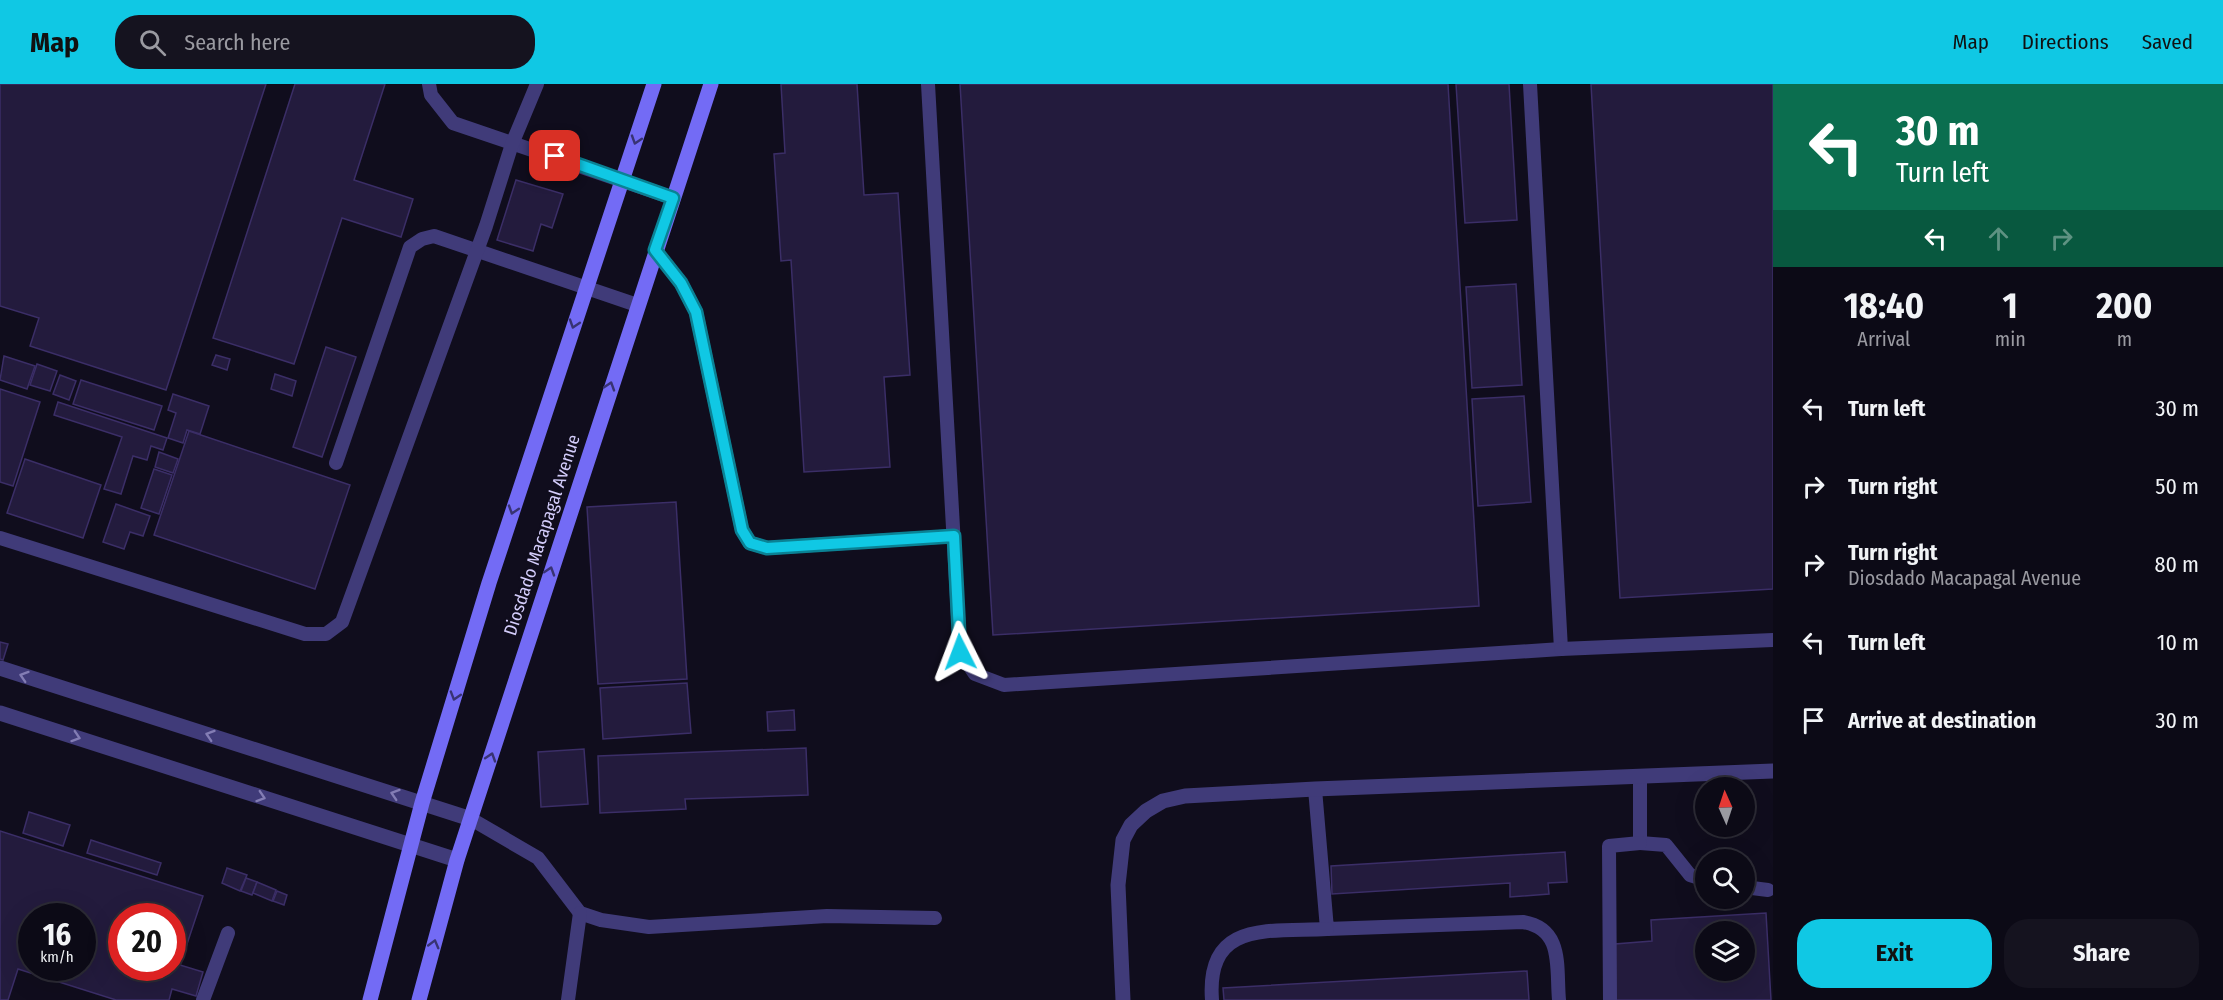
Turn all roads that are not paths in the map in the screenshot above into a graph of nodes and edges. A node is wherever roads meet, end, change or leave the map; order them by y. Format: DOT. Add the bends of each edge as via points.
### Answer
graph roads {
  1 [pos="429,84"];
  2 [pos="537,84"];
  3 [pos="654,84"];
  4 [pos="711,84"];
  5 [pos="928,84"];
  6 [pos="1530,84"];
  7 [pos="512,144"];
  8 [pos="623,181"];
  9 [pos="673,198"];
  10 [pos="476,250"];
  11 [pos="655,250"];
  12 [pos="586,286"];
  13 [pos="637,305"];
  14 [pos="336,464"];
  15 [pos="954,536"];
  16 [pos="0,538"];
  17 [pos="1773,640"];
  18 [pos="1561,649"];
  19 [pos="0,668"];
  20 [pos="0,713"];
  21 [pos="1773,771"];
  22 [pos="1640,777"];
  23 [pos="1315,789"];
  24 [pos="422,803"];
  25 [pos="471,819"];
  26 [pos="1640,843"];
  27 [pos="411,845"];
  28 [pos="458,860"];
  29 [pos="1695,877"];
  30 [pos="1755,888"];
  31 [pos="1768,890"];
  32 [pos="580,913"];
  33 [pos="935,918"];
  34 [pos="1327,929"];
  35 [pos="228,933"];
  36 [pos="203,1000"];
  37 [pos="370,1000"];
  38 [pos="419,1000"];
  39 [pos="568,1000"];
  40 [pos="1123,1000"];
  41 [pos="1212,1000"];
  42 [pos="1559,1000"];
  43 [pos="1610,1000"];
  1 -- 7 [label="lane" via="431,95 453,123"];
  2 -- 7 [label="lane"];
  3 -- 8 [label="main road, Diosdado Macapagal Avenue, one-way"];
  4 -- 9 [label="main road, Diosdado Macapagal Avenue"];
  5 -- 15 [label="lane"];
  6 -- 18 [label="lane"];
  7 -- 8 [label="lane"];
  7 -- 10 [label="lane"];
  8 -- 9 [label="lane"];
  8 -- 12 [label="main road, Diosdado Macapagal Avenue"];
  9 -- 11 [label="main road, Diosdado Macapagal Avenue"];
  10 -- 12 [label="lane"];
  10 -- 14 [label="lane" via="434,236 410,247"];
  10 -- 16 [label="lane" via="342,622 326,634 305,634"];
  11 -- 13 [label="main road, Diosdado Macapagal Avenue"];
  11 -- 15 [label="lane" via="681,283 696,312 742,530 750,543 767,548"];
  12 -- 13 [label="lane"];
  12 -- 24 [label="main road, Diosdado Macapagal Avenue, one-way"];
  25 -- 13 [label="main road, Diosdado Macapagal Avenue, one-way"];
  15 -- 18 [label="lane" via="960,652 975,674 1004,685"];
  17 -- 18 [label="lane"];
  24 -- 19 [label="street, one-way"];
  20 -- 27 [label="street, one-way"];
  21 -- 22 [label="street"];
  22 -- 23 [label="street"];
  22 -- 26 [label="lane"];
  23 -- 34 [label="lane"];
  23 -- 40 [label="street" via="1185,796 1163,801 1131,825 1123,840 1118,885"];
  24 -- 25 [label="street"];
  24 -- 27 [label="main road, Diosdado Macapagal Avenue"];
  25 -- 28 [label="main road, Diosdado Macapagal Avenue"];
  25 -- 32 [label="lane" via="538,858"];
  26 -- 29 [label="lane" via="1666,845"];
  26 -- 43 [label="lane" via="1609,846"];
  27 -- 28 [label="street"];
  27 -- 37 [label="main road, Diosdado Macapagal Avenue"];
  38 -- 28 [label="main road, Diosdado Macapagal Avenue, one-way"];
  30 -- 31 [label="lane"];
  32 -- 33 [label="lane" via="649,927 827,916"];
  32 -- 39 [label="lane"];
  34 -- 41 [label="lane" via="1238,937 1218,955"];
  34 -- 42 [label="lane" via="1536,924 1547,932 1555,947"];
  35 -- 36 [label="lane"];
}
